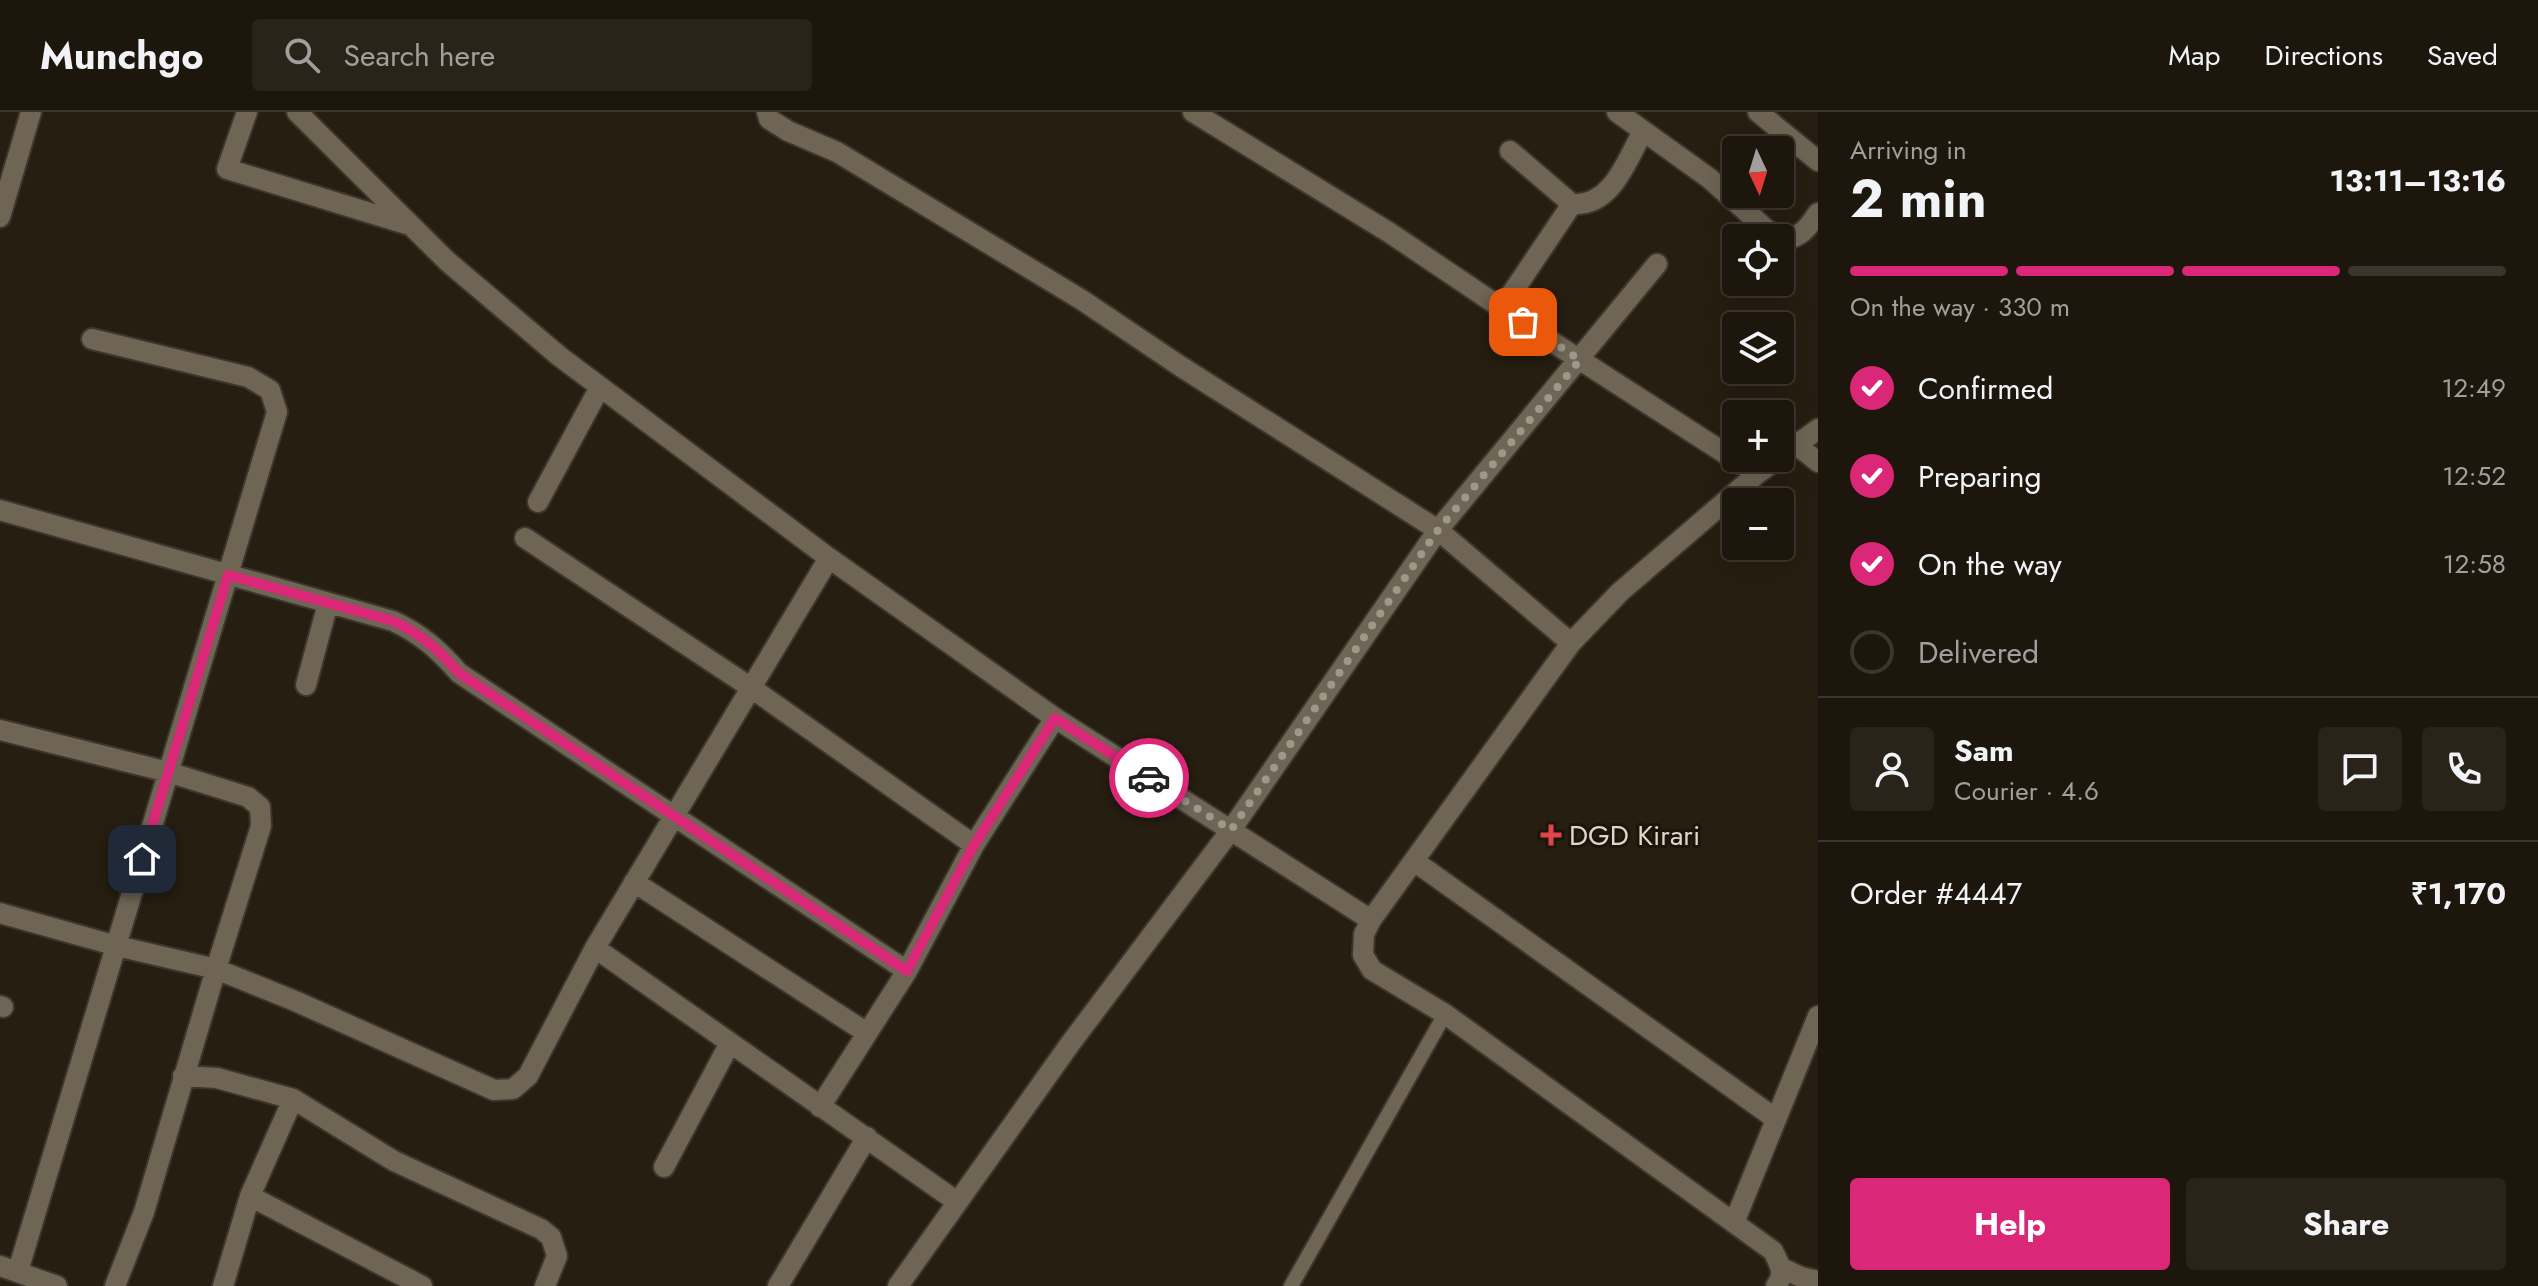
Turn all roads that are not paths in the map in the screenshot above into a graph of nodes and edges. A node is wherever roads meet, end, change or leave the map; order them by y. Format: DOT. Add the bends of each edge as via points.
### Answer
graph roads {
  1 [pos="31,112"];
  2 [pos="247,112"];
  3 [pos="297,112"];
  4 [pos="767,112"];
  5 [pos="1193,112"];
  6 [pos="1617,112"];
  7 [pos="1758,112"];
  8 [pos="1643,131"];
  9 [pos="1510,151"];
  10 [pos="1818,161"];
  11 [pos="1572,204"];
  12 [pos="1818,213"];
  13 [pos="0,217"];
  14 [pos="1761,224"];
  15 [pos="410,225"];
  16 [pos="1794,238"];
  17 [pos="1657,264"];
  18 [pos="1502,308"];
  19 [pos="92,339"];
  20 [pos="1580,360"];
  21 [pos="600,387"];
  22 [pos="1818,429"];
  23 [pos="1798,446"];
  24 [pos="1818,462"];
  25 [pos="1757,474"];
  26 [pos="538,502"];
  27 [pos="0,510"];
  28 [pos="1438,530"];
  29 [pos="525,538"];
  30 [pos="829,558"];
  31 [pos="228,575"];
  32 [pos="328,603"];
  33 [pos="1571,643"];
  34 [pos="306,685"];
  35 [pos="750,687"];
  36 [pos="1055,718"];
  37 [pos="0,730"];
  38 [pos="168,772"];
  39 [pos="673,816"];
  40 [pos="1231,830"];
  41 [pos="974,845"];
  42 [pos="1414,861"];
  43 [pos="634,882"];
  44 [pos="0,913"];
  45 [pos="1371,920"];
  46 [pos="117,946"];
  47 [pos="595,948"];
  48 [pos="216,969"];
  49 [pos="907,971"];
  50 [pos="1445,1014"];
  51 [pos="1818,1016"];
  52 [pos="867,1033"];
  53 [pos="730,1043"];
  54 [pos="183,1076"];
  55 [pos="293,1099"];
  56 [pos="820,1107"];
  57 [pos="1776,1119"];
  58 [pos="867,1137"];
  59 [pos="664,1167"];
  60 [pos="250,1196"];
  61 [pos="956,1201"];
  62 [pos="1734,1223"];
  63 [pos="9,1269"];
  64 [pos="1779,1277"];
  65 [pos="1818,1281"];
  66 [pos="57,1286"];
  67 [pos="115,1286"];
  68 [pos="223,1286"];
  69 [pos="422,1286"];
  70 [pos="545,1286"];
  71 [pos="778,1286"];
  72 [pos="898,1286"];
  73 [pos="1291,1286"];
  1 -- 13 [label="street"];
  2 -- 15 [label="street" via="227,169"];
  3 -- 15 [label="street"];
  4 -- 28 [label="street" via="788,131 837,152 1082,300"];
  5 -- 18 [label="street"];
  6 -- 8 [label="street"];
  7 -- 10 [label="street"];
  8 -- 11 [label="street" via="1600,198"];
  8 -- 14 [label="street"];
  9 -- 11 [label="street"];
  11 -- 18 [label="street"];
  12 -- 16 [label="street"];
  15 -- 21 [label="street"];
  17 -- 20 [label="street"];
  18 -- 20 [label="street"];
  19 -- 31 [label="street" via="248,377 270,390 277,412"];
  20 -- 25 [label="street"];
  20 -- 28 [label="street"];
  21 -- 26 [label="street"];
  21 -- 30 [label="street"];
  22 -- 23 [label="street"];
  23 -- 24 [label="street"];
  23 -- 25 [label="street"];
  25 -- 33 [label="street" via="1620,592"];
  27 -- 31 [label="street"];
  28 -- 33 [label="street"];
  28 -- 40 [label="street"];
  29 -- 35 [label="street"];
  30 -- 35 [label="street"];
  30 -- 36 [label="street"];
  31 -- 32 [label="street"];
  31 -- 38 [label="street"];
  32 -- 34 [label="street"];
  32 -- 39 [label="street" via="418,633 459,673"];
  33 -- 42 [label="street"];
  35 -- 39 [label="street"];
  35 -- 41 [label="street"];
  36 -- 40 [label="street"];
  36 -- 41 [label="street"];
  37 -- 38 [label="street"];
  38 -- 46 [label="street"];
  38 -- 48 [label="street" via="248,797 260,807 261,826"];
  39 -- 43 [label="street"];
  39 -- 49 [label="street"];
  40 -- 45 [label="street"];
  40 -- 61 [label="street"];
  41 -- 49 [label="street"];
  42 -- 45 [label="street"];
  42 -- 57 [label="street"];
  43 -- 47 [label="street"];
  43 -- 52 [label="street"];
  44 -- 46 [label="street"];
  45 -- 50 [label="street" via="1363,955 1372,970"];
  46 -- 48 [label="street"];
  46 -- 63 [label="street"];
  47 -- 48 [label="street" via="528,1076 513,1089 494,1090"];
  47 -- 53 [label="street"];
  48 -- 54 [label="street"];
  49 -- 52 [label="street"];
  50 -- 62 [label="street"];
  50 -- 73 [label="lane"];
  51 -- 57 [label="street"];
  52 -- 56 [label="street"];
  53 -- 56 [label="street"];
  53 -- 59 [label="street"];
  54 -- 55 [label="street" via="217,1078"];
  54 -- 67 [label="street" via="144,1212"];
  55 -- 60 [label="street"];
  55 -- 70 [label="street" via="394,1161 541,1229 551,1237 557,1256"];
  56 -- 58 [label="street"];
  57 -- 62 [label="street"];
  58 -- 61 [label="street"];
  58 -- 71 [label="street"];
  60 -- 68 [label="street"];
  60 -- 69 [label="street"];
  61 -- 72 [label="street"];
  62 -- 64 [label="street" via="1773,1251"];
  63 -- 66 [label="street"];
  64 -- 65 [label="street"];
}
